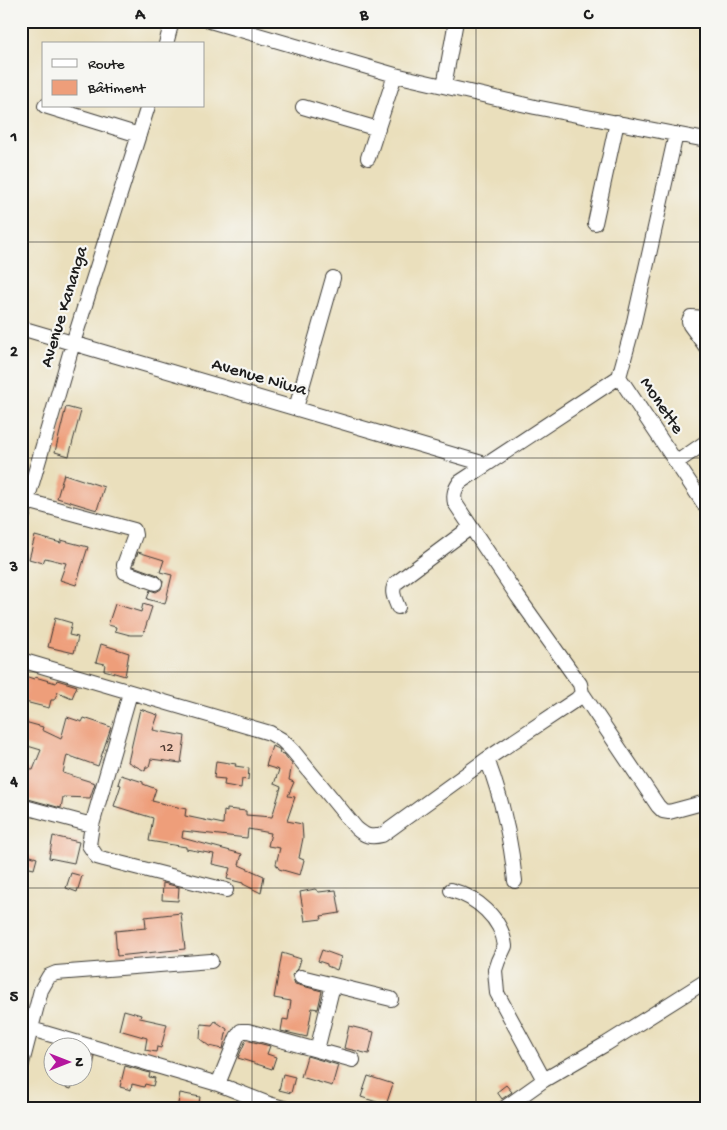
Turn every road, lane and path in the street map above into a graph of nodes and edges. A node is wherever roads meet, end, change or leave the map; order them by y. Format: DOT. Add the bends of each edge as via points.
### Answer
graph roads {
  1 [pos="172,21"];
  2 [pos="210,21"];
  3 [pos="456,21"];
  4 [pos="167,42"];
  5 [pos="395,75"];
  6 [pos="444,86"];
  7 [pos="303,106"];
  8 [pos="52,108"];
  9 [pos="147,108"];
  10 [pos="617,122"];
  11 [pos="378,129"];
  12 [pos="676,134"];
  13 [pos="139,135"];
  14 [pos="706,140"];
  15 [pos="368,158"];
  16 [pos="596,223"];
  17 [pos="333,278"];
  18 [pos="706,318"];
  19 [pos="21,328"];
  20 [pos="73,343"];
  21 [pos="706,347"];
  22 [pos="619,377"];
  23 [pos="296,408"];
  24 [pos="706,442"];
  25 [pos="677,462"];
  26 [pos="485,464"];
  27 [pos="27,501"];
  28 [pos="706,507"];
  29 [pos="21,520"];
  30 [pos="471,527"];
  31 [pos="155,583"];
  32 [pos="398,608"];
  33 [pos="21,660"];
  34 [pos="130,693"];
  35 [pos="582,693"];
  36 [pos="487,759"];
  37 [pos="706,802"];
  38 [pos="21,806"];
  39 [pos="92,825"];
  40 [pos="515,880"];
  41 [pos="226,890"];
  42 [pos="451,890"];
  43 [pos="212,961"];
  44 [pos="301,977"];
  45 [pos="706,981"];
  46 [pos="334,985"];
  47 [pos="391,999"];
  48 [pos="26,1028"];
  49 [pos="317,1050"];
  50 [pos="353,1060"];
  51 [pos="21,1067"];
  52 [pos="544,1080"];
  53 [pos="218,1084"];
  54 [pos="287,1109"];
  55 [pos="503,1109"];
  1 -- 4 [label="street"];
  2 -- 5 [label="street"];
  3 -- 6 [label="street"];
  5 -- 6 [label="street"];
  5 -- 11 [label="street"];
  6 -- 10 [label="street"];
  7 -- 11 [label="street"];
  8 -- 13 [label="street"];
  9 -- 13 [label="street, Avenue Kananga"];
  10 -- 12 [label="street"];
  10 -- 16 [label="street"];
  11 -- 15 [label="street"];
  12 -- 14 [label="street"];
  12 -- 22 [label="street"];
  13 -- 20 [label="street, Avenue Kananga"];
  17 -- 23 [label="street"];
  18 -- 21 [label="street" via="691,317 689,321"];
  19 -- 20 [label="street, Avenue Niwa"];
  20 -- 23 [label="street, Avenue Niwa"];
  20 -- 27 [label="street, Avenue Kananga"];
  22 -- 25 [label="street, Monette"];
  22 -- 26 [label="street"];
  23 -- 26 [label="street, Avenue Niwa"];
  24 -- 25 [label="street"];
  25 -- 28 [label="street, Monette"];
  26 -- 30 [label="street" via="460,482 455,490 455,503"];
  27 -- 29 [label="street, Avenue Kananga"];
  27 -- 31 [label="street" via="134,530 125,572"];
  30 -- 32 [label="street" via="396,583 392,592"];
  30 -- 35 [label="street" via="580,684"];
  33 -- 34 [label="street"];
  34 -- 36 [label="street" via="270,733 282,740 356,828 373,837 382,835"];
  34 -- 39 [label="street"];
  35 -- 36 [label="street"];
  35 -- 37 [label="street" via="663,811"];
  36 -- 40 [label="street" via="500,794"];
  38 -- 39 [label="street"];
  39 -- 41 [label="street" via="89,845 97,857"];
  42 -- 52 [label="street" via="481,904 503,935 506,946 495,970 497,993"];
  43 -- 48 [label="street" via="56,973 49,976 41,990"];
  44 -- 46 [label="street"];
  45 -- 52 [label="street"];
  46 -- 47 [label="street"];
  46 -- 49 [label="street"];
  48 -- 51 [label="street"];
  48 -- 53 [label="street"];
  49 -- 50 [label="street"];
  49 -- 53 [label="street" via="241,1031"];
  52 -- 55 [label="street"];
  53 -- 54 [label="street"];
}
